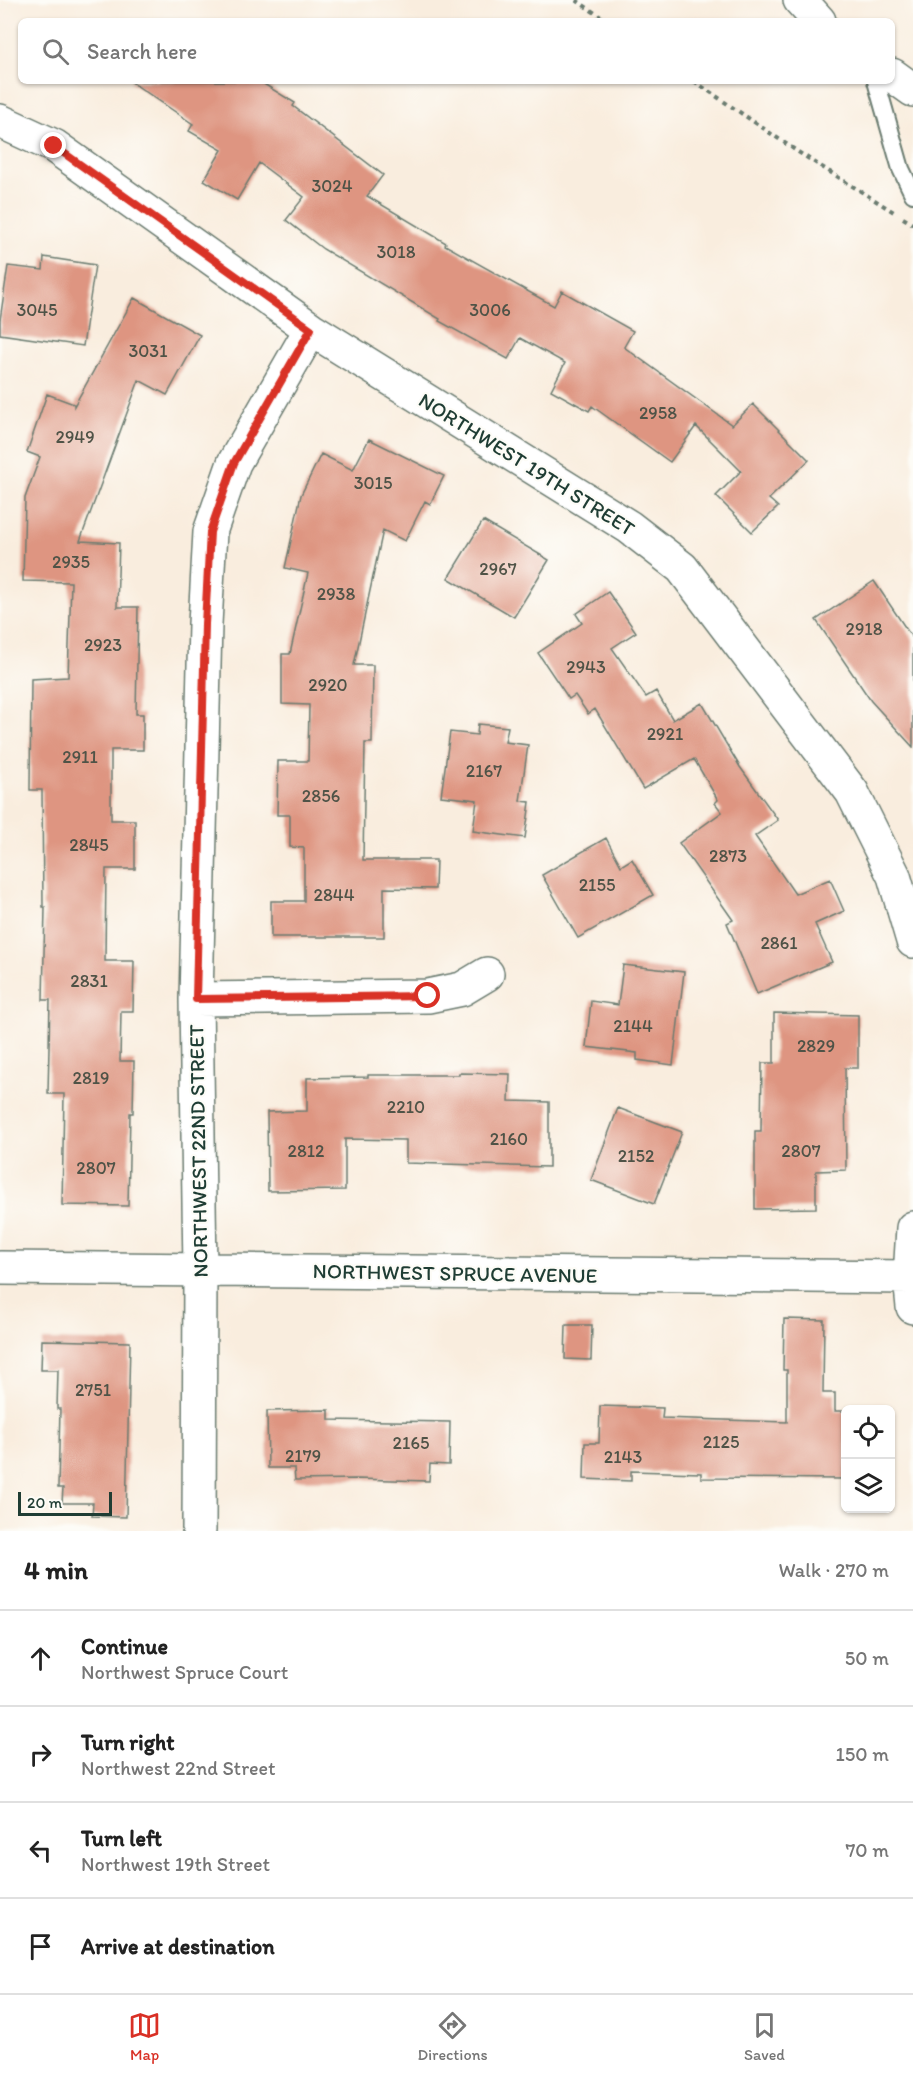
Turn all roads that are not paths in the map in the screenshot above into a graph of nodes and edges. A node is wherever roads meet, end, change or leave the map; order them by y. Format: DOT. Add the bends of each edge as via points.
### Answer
graph roads {
  1 [pos="800,0"];
  2 [pos="816,18"];
  3 [pos="895,77"];
  4 [pos="877,84"];
  5 [pos="913,90"];
  6 [pos="0,121"];
  7 [pos="913,194"];
  8 [pos="311,329"];
  9 [pos="913,941"];
  10 [pos="487,974"];
  11 [pos="196,999"];
  12 [pos="913,1228"];
  13 [pos="0,1268"];
  14 [pos="200,1270"];
  15 [pos="912,1292"];
  16 [pos="199,1531"];
  1 -- 2 [label="street"];
  3 -- 5 [label="street"];
  4 -- 7 [label="lane" via="901,169"];
  6 -- 8 [label="street, NORTHWEST 19TH STREET" via="54,146"];
  8 -- 9 [label="street, NORTHWEST 19TH STREET" via="629,527 682,567 852,792 894,876"];
  8 -- 11 [label="street, NORTHWEST 22ND STREET" via="234,463 210,532"];
  10 -- 11 [label="street" via="462,989 428,996"];
  11 -- 14 [label="street, NORTHWEST 22ND STREET"];
  12 -- 15 [label="street"];
  13 -- 14 [label="street, NORTHWEST SPRUCE AVENUE"];
  14 -- 15 [label="street, NORTHWEST SPRUCE AVENUE"];
  14 -- 16 [label="street, NORTHWEST 22ND STREET"];
}
